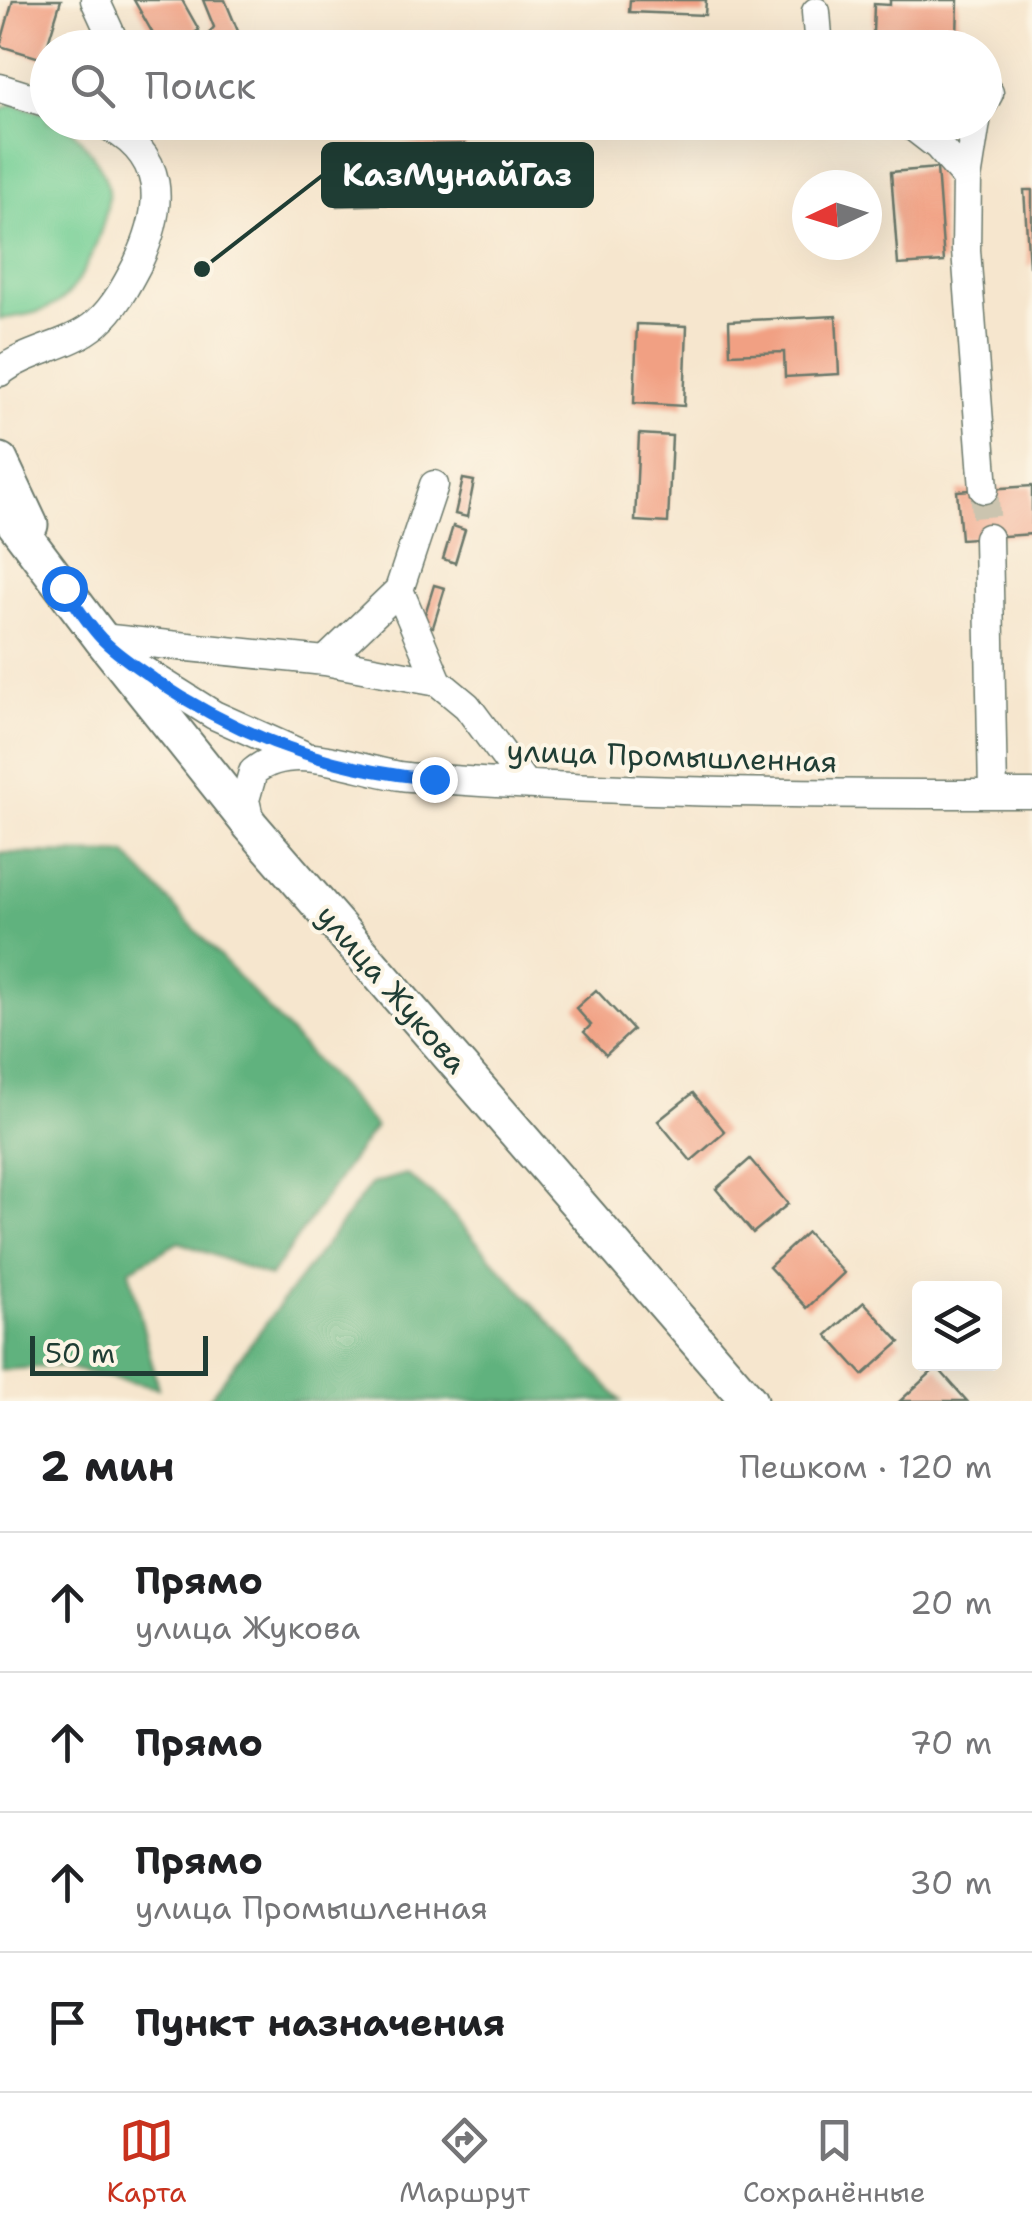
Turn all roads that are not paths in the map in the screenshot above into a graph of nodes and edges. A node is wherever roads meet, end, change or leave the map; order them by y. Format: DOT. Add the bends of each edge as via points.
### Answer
graph roads {
  1 [pos="95,0"];
  2 [pos="816,12"];
  3 [pos="109,30"];
  4 [pos="818,30"];
  5 [pos="4,91"];
  6 [pos="30,99"];
  7 [pos="129,140"];
  8 [pos="930,140"];
  9 [pos="973,140"];
  10 [pos="967,179"];
  11 [pos="29,354"];
  12 [pos="0,356"];
  13 [pos="0,372"];
  14 [pos="0,461"];
  15 [pos="434,485"];
  16 [pos="984,489"];
  17 [pos="0,504"];
  18 [pos="988,538"];
  19 [pos="50,567"];
  20 [pos="400,590"];
  21 [pos="101,638"];
  22 [pos="325,661"];
  23 [pos="438,682"];
  24 [pos="316,760"];
  25 [pos="525,784"];
  26 [pos="993,794"];
  27 [pos="1032,794"];
  28 [pos="251,826"];
  29 [pos="749,1401"];
  1 -- 3 [label="street"];
  2 -- 4 [label="street"];
  5 -- 6 [label="street"];
  7 -- 11 [label="street" via="145,157 156,187 156,218 144,249 119,298 96,324"];
  8 -- 10 [label="street"];
  9 -- 10 [label="street"];
  10 -- 16 [label="street"];
  11 -- 12 [label="street"];
  11 -- 13 [label="street"];
  14 -- 19 [label="main road, улица Жукова"];
  15 -- 20 [label="street"];
  17 -- 19 [label="main road, улица Жукова"];
  18 -- 26 [label="street"];
  19 -- 21 [label="main road, улица Жукова"];
  20 -- 22 [label="street"];
  20 -- 23 [label="street"];
  21 -- 22 [label="street"];
  21 -- 24 [label="street" via="214,715"];
  21 -- 28 [label="main road, улица Жукова"];
  22 -- 23 [label="street"];
  23 -- 25 [label="street" via="466,706"];
  24 -- 25 [label="street, улица Промышленная" via="402,776"];
  24 -- 28 [label="street, улица Промышленная" via="283,758 254,772 245,800"];
  25 -- 26 [label="street, улица Промышленная" via="750,794"];
  26 -- 27 [label="street, улица Промышленная"];
  28 -- 29 [label="main road, улица Жукова"];
}
